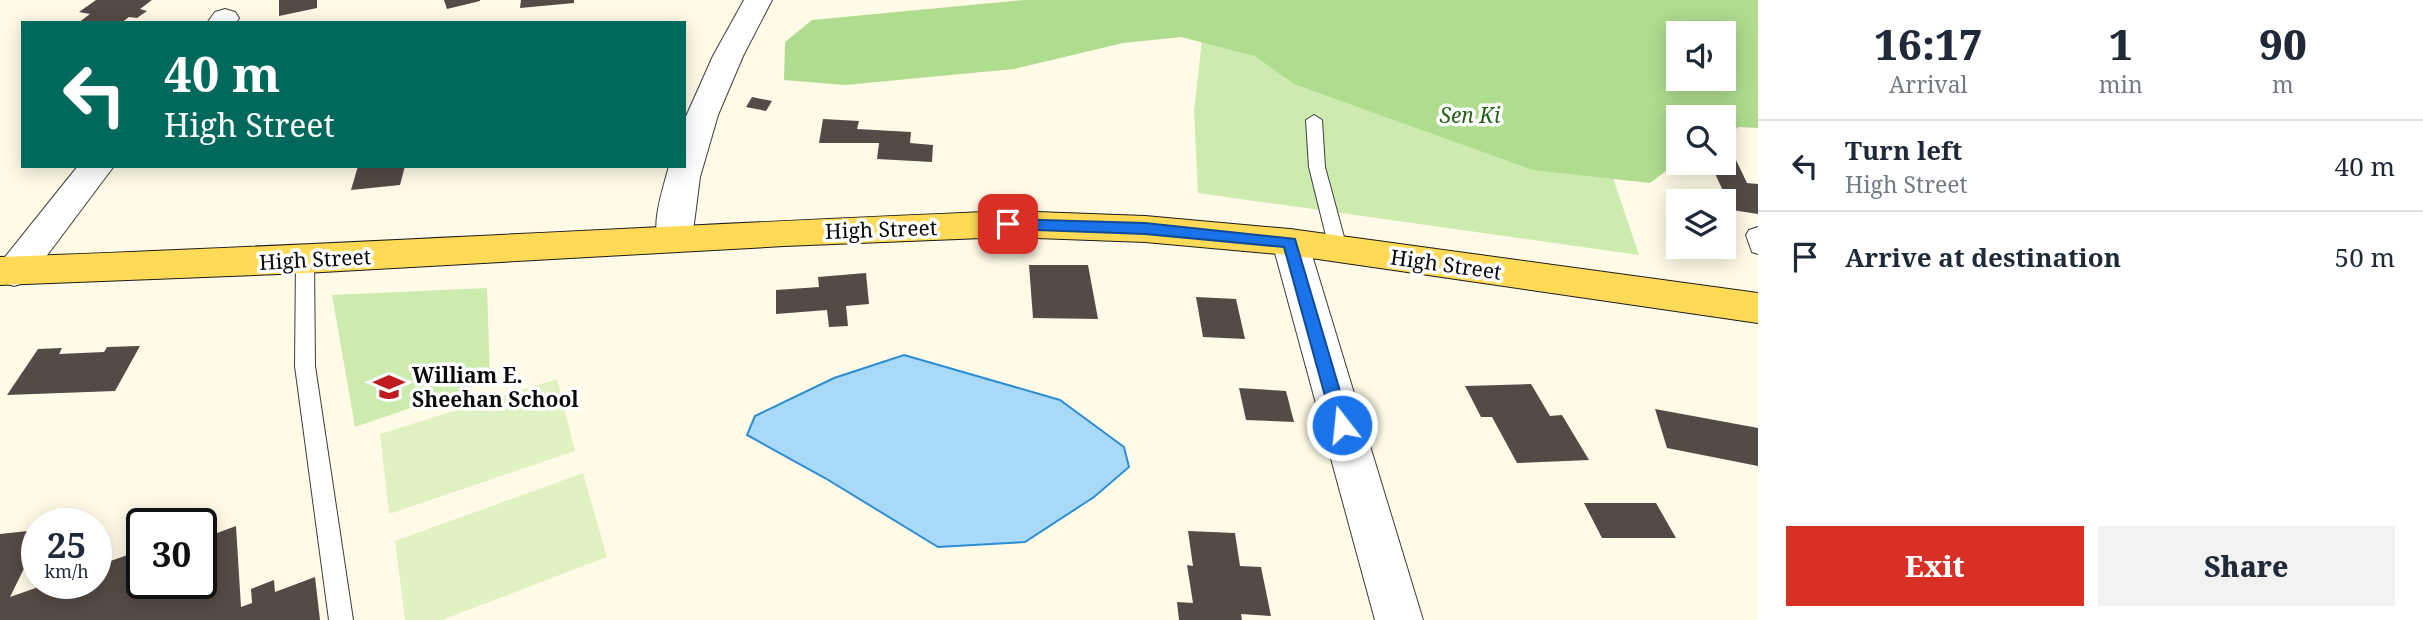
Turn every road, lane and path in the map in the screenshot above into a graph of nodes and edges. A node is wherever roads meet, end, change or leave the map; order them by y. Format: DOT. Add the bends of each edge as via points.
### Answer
graph roads {
  1 [pos="758,0"];
  2 [pos="1314,120"];
  3 [pos="686,167"];
  4 [pos="95,168"];
  5 [pos="686,168"];
  6 [pos="1758,233"];
  7 [pos="674,239"];
  8 [pos="1290,242"];
  9 [pos="1758,247"];
  10 [pos="1338,248"];
  11 [pos="305,260"];
  12 [pos="7,271"];
  13 [pos="1758,308"];
  14 [pos="341,620"];
  15 [pos="1399,620"];
  1 -- 3 [label="street" via="729,50"];
  2 -- 10 [label="lane" via="1317,167"];
  4 -- 12 [label="street"];
  5 -- 7 [label="street"];
  6 -- 9 [label="lane"];
  7 -- 8 [label="main road, High Street" via="1008,224 1145,229"];
  7 -- 11 [label="main road, High Street"];
  8 -- 10 [label="main road, High Street"];
  8 -- 15 [label="street"];
  10 -- 13 [label="main road, High Street"];
  11 -- 12 [label="main road, High Street"];
  11 -- 14 [label="lane" via="305,366"];
}
